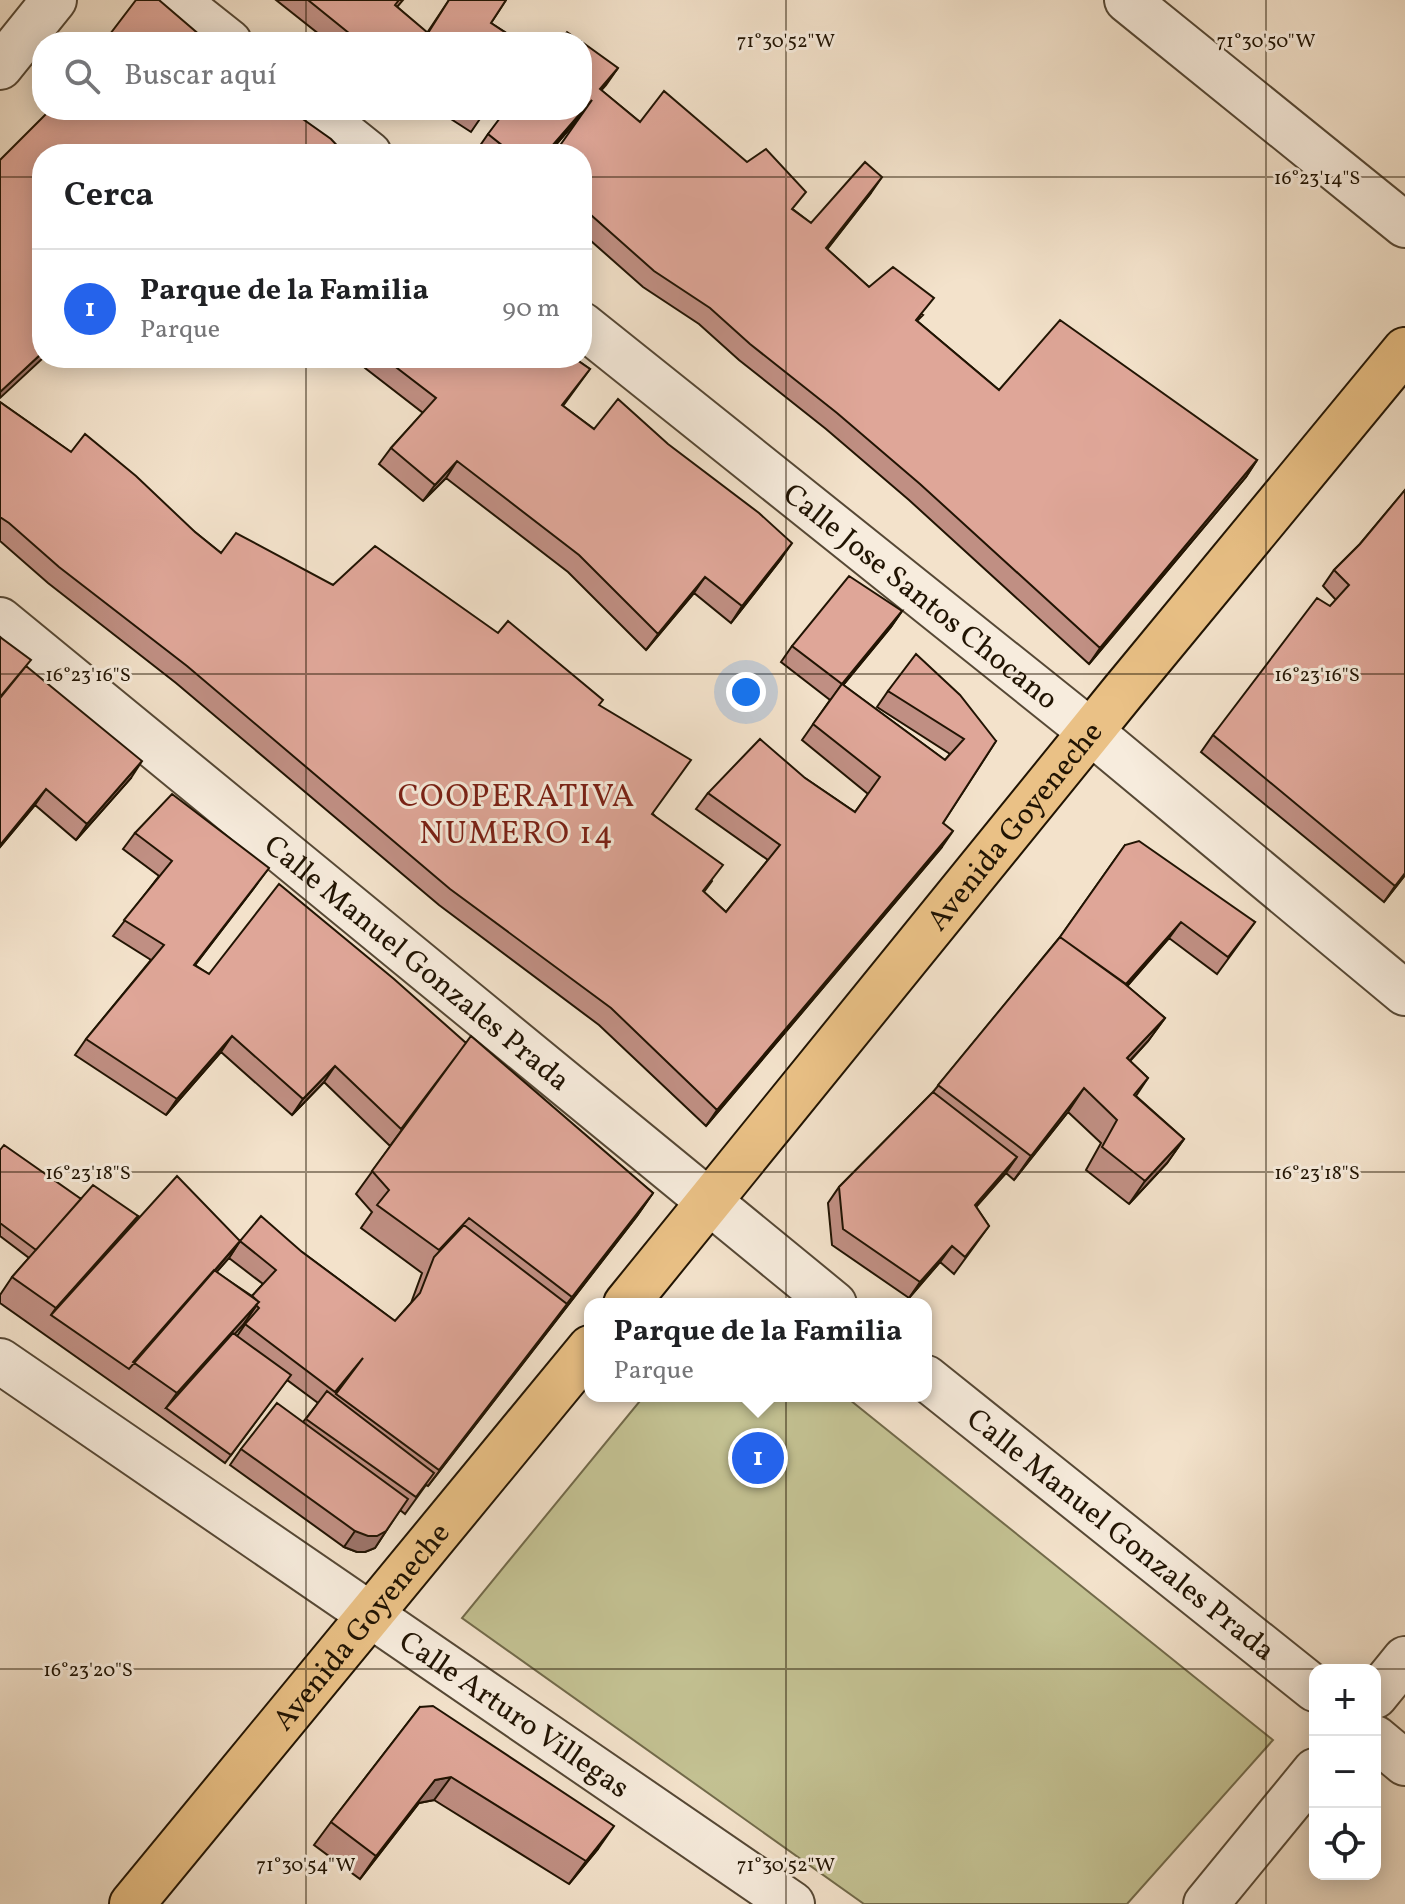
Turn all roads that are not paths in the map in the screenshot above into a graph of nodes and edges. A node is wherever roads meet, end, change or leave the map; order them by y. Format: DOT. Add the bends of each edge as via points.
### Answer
graph roads {
  1 [pos="54,0"];
  2 [pos="176,0"];
  3 [pos="1127,0"];
  4 [pos="216,32"];
  5 [pos="0,67"];
  6 [pos="326,120"];
  7 [pos="356,144"];
  8 [pos="1405,225"];
  9 [pos="592,333"];
  10 [pos="1405,350"];
  11 [pos="0,620"];
  12 [pos="1091,732"];
  13 [pos="1405,993"];
  14 [pos="709,1203"];
  15 [pos="631,1298"];
  16 [pos="827,1298"];
  17 [pos="584,1355"];
  18 [pos="0,1361"];
  19 [pos="932,1383"];
  20 [pos="372,1615"];
  21 [pos="1405,1659"];
  22 [pos="1309,1684"];
  23 [pos="1381,1689"];
  24 [pos="1381,1743"];
  25 [pos="1405,1763"];
  26 [pos="1309,1778"];
  27 [pos="132,1904"];
  28 [pos="792,1904"];
  29 [pos="1206,1904"];
  1 -- 5 [label="street"];
  2 -- 4 [label="street"];
  3 -- 8 [label="street"];
  6 -- 7 [label="street"];
  9 -- 12 [label="street, Calle Jose Santos Chocano"];
  10 -- 12 [label="main road, Avenida Goyeneche"];
  11 -- 14 [label="street, Calle Manuel Gonzales Prada"];
  12 -- 13 [label="street, Calle Jose Santos Chocano"];
  12 -- 14 [label="main road, Avenida Goyeneche"];
  14 -- 15 [label="main road, Avenida Goyeneche"];
  14 -- 16 [label="street, Calle Manuel Gonzales Prada"];
  17 -- 20 [label="main road, Avenida Goyeneche"];
  18 -- 20 [label="street, Calle Arturo Villegas"];
  19 -- 22 [label="street, Calle Manuel Gonzales Prada"];
  20 -- 27 [label="main road, Avenida Goyeneche"];
  20 -- 28 [label="street, Calle Arturo Villegas"];
  21 -- 23 [label="street"];
  24 -- 25 [label="street"];
  26 -- 29 [label="street"];
}
